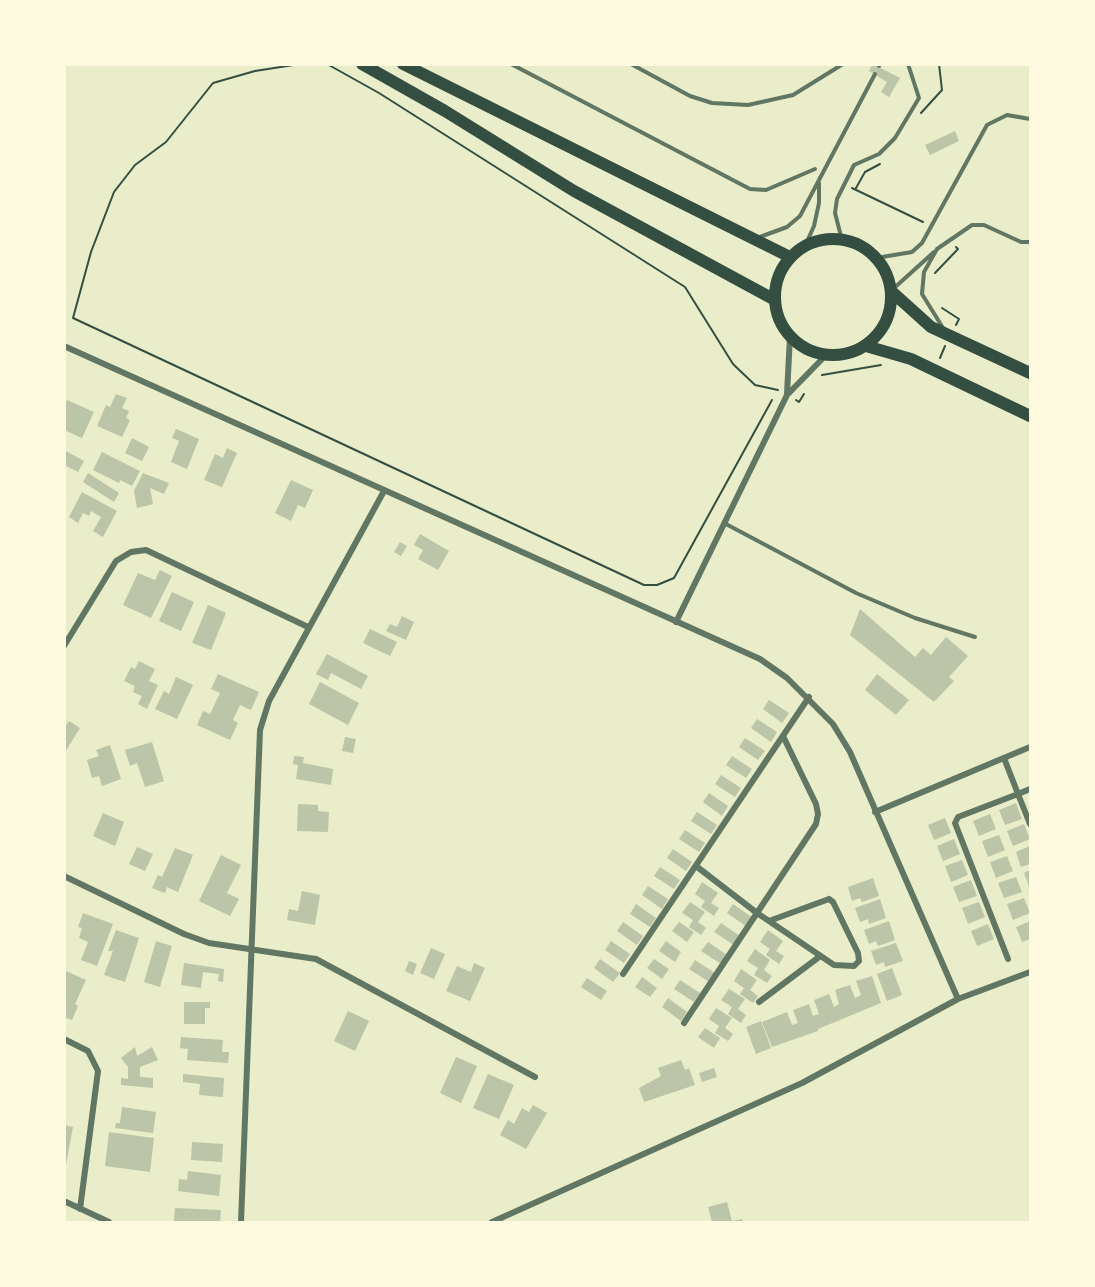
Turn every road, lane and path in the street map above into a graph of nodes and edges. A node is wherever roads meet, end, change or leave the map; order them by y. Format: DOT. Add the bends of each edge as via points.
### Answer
graph roads {
  1 [pos="300,64"];
  2 [pos="327,64"];
  3 [pos="362,64"];
  4 [pos="403,64"];
  5 [pos="511,64"];
  6 [pos="631,64"];
  7 [pos="843,64"];
  8 [pos="908,64"];
  9 [pos="875,75"];
  10 [pos="1030,119"];
  11 [pos="886,147"];
  12 [pos="815,169"];
  13 [pos="819,182"];
  14 [pos="845,184"];
  15 [pos="855,189"];
  16 [pos="932,226"];
  17 [pos="756,239"];
  18 [pos="949,239"];
  19 [pos="842,240"];
  20 [pos="1030,242"];
  21 [pos="805,246"];
  22 [pos="937,249"];
  23 [pos="790,257"];
  24 [pos="876,258"];
  25 [pos="934,274"];
  26 [pos="891,291"];
  27 [pos="775,300"];
  28 [pos="938,304"];
  29 [pos="787,332"];
  30 [pos="949,335"];
  31 [pos="866,346"];
  32 [pos="66,348"];
  33 [pos="826,355"];
  34 [pos="891,364"];
  35 [pos="934,369"];
  36 [pos="1030,373"];
  37 [pos="814,381"];
  38 [pos="778,389"];
  39 [pos="805,391"];
  40 [pos="787,395"];
  41 [pos="1030,416"];
  42 [pos="384,491"];
  43 [pos="724,522"];
  44 [pos="675,622"];
  45 [pos="308,627"];
  46 [pos="975,637"];
  47 [pos="64,646"];
  48 [pos="809,697"];
  49 [pos="783,736"];
  50 [pos="1030,747"];
  51 [pos="1004,758"];
  52 [pos="1030,789"];
  53 [pos="1018,794"];
  54 [pos="875,812"];
  55 [pos="1030,824"];
  56 [pos="696,866"];
  57 [pos="64,876"];
  58 [pos="757,913"];
  59 [pos="769,921"];
  60 [pos="253,949"];
  61 [pos="819,957"];
  62 [pos="1008,959"];
  63 [pos="1030,972"];
  64 [pos="623,974"];
  65 [pos="958,999"];
  66 [pos="759,1002"];
  67 [pos="684,1023"];
  68 [pos="64,1039"];
  69 [pos="535,1077"];
  70 [pos="64,1201"];
  71 [pos="80,1209"];
  72 [pos="109,1222"];
  73 [pos="241,1222"];
  74 [pos="492,1222"];
  1 -- 38 [label="path" via="213,83 166,142 135,165 114,192 73,318 644,585 657,585 679,572"];
  2 -- 38 [label="path" via="686,287 733,364 755,385"];
  3 -- 27 [label="main road" via="574,190"];
  4 -- 17 [label="main road"];
  5 -- 12 [label="lane" via="750,189 766,190"];
  6 -- 7 [label="lane" via="690,96 712,103 748,105 793,95"];
  8 -- 11 [label="lane" via="919,98"];
  9 -- 13 [label="lane"];
  10 -- 16 [label="lane" via="1007,115 987,125"];
  11 -- 14 [label="lane" via="854,165"];
  11 -- 15 [label="path" via="877,168 865,172"];
  13 -- 17 [label="lane" via="795,222"];
  13 -- 21 [label="lane" via="818,211"];
  14 -- 15 [label="path"];
  14 -- 19 [label="lane" via="835,213"];
  15 -- 16 [label="path"];
  16 -- 24 [label="lane" via="912,252"];
  17 -- 23 [label="main road"];
  18 -- 20 [label="lane" via="972,225 984,225 1021,242"];
  18 -- 22 [label="lane"];
  18 -- 25 [label="path" via="958,249"];
  19 -- 21 [label="main road" via="817,241"];
  19 -- 24 [label="main road" via="859,245"];
  21 -- 23 [label="main road"];
  22 -- 26 [label="lane"];
  22 -- 30 [label="lane" via="924,272 922,294"];
  23 -- 27 [label="main road" via="779,275"];
  24 -- 26 [label="main road" via="888,277"];
  26 -- 30 [label="main road" via="931,327"];
  26 -- 31 [label="main road" via="885,324"];
  27 -- 29 [label="main road"];
  28 -- 30 [label="path" via="959,319"];
  29 -- 33 [label="main road" via="806,349"];
  29 -- 40 [label="street"];
  30 -- 35 [label="path"];
  30 -- 36 [label="main road"];
  31 -- 33 [label="main road" via="847,354"];
  31 -- 35 [label="main road"];
  32 -- 42 [label="street"];
  33 -- 40 [label="street"];
  34 -- 37 [label="path" via="830,372"];
  35 -- 41 [label="main road"];
  38 -- 40 [label="path"];
  39 -- 40 [label="path" via="799,402"];
  40 -- 43 [label="street"];
  42 -- 44 [label="street"];
  42 -- 45 [label="street"];
  43 -- 44 [label="street"];
  43 -- 46 [label="lane" via="856,593"];
  44 -- 48 [label="street" via="760,659"];
  45 -- 47 [label="street" via="146,550 130,552 116,561"];
  45 -- 60 [label="street" via="269,701 260,730"];
  48 -- 49 [label="street"];
  48 -- 54 [label="street" via="833,724 850,752"];
  49 -- 56 [label="street"];
  49 -- 58 [label="street" via="818,814 816,824"];
  50 -- 51 [label="street"];
  51 -- 53 [label="street"];
  51 -- 54 [label="street"];
  52 -- 53 [label="street"];
  53 -- 55 [label="street"];
  53 -- 62 [label="street" via="956,819"];
  54 -- 65 [label="street"];
  56 -- 58 [label="street"];
  56 -- 64 [label="street"];
  57 -- 60 [label="street" via="184,934 209,943"];
  58 -- 59 [label="street"];
  58 -- 67 [label="street"];
  59 -- 61 [label="street"];
  59 -- 61 [label="street" via="824,900 833,902 859,961 844,967"];
  60 -- 69 [label="street" via="316,959"];
  60 -- 73 [label="street"];
  61 -- 66 [label="street"];
  63 -- 65 [label="street"];
  65 -- 74 [label="street" via="802,1083"];
  68 -- 71 [label="street" via="88,1052 98,1071"];
  70 -- 71 [label="street"];
  71 -- 72 [label="street"];
}
